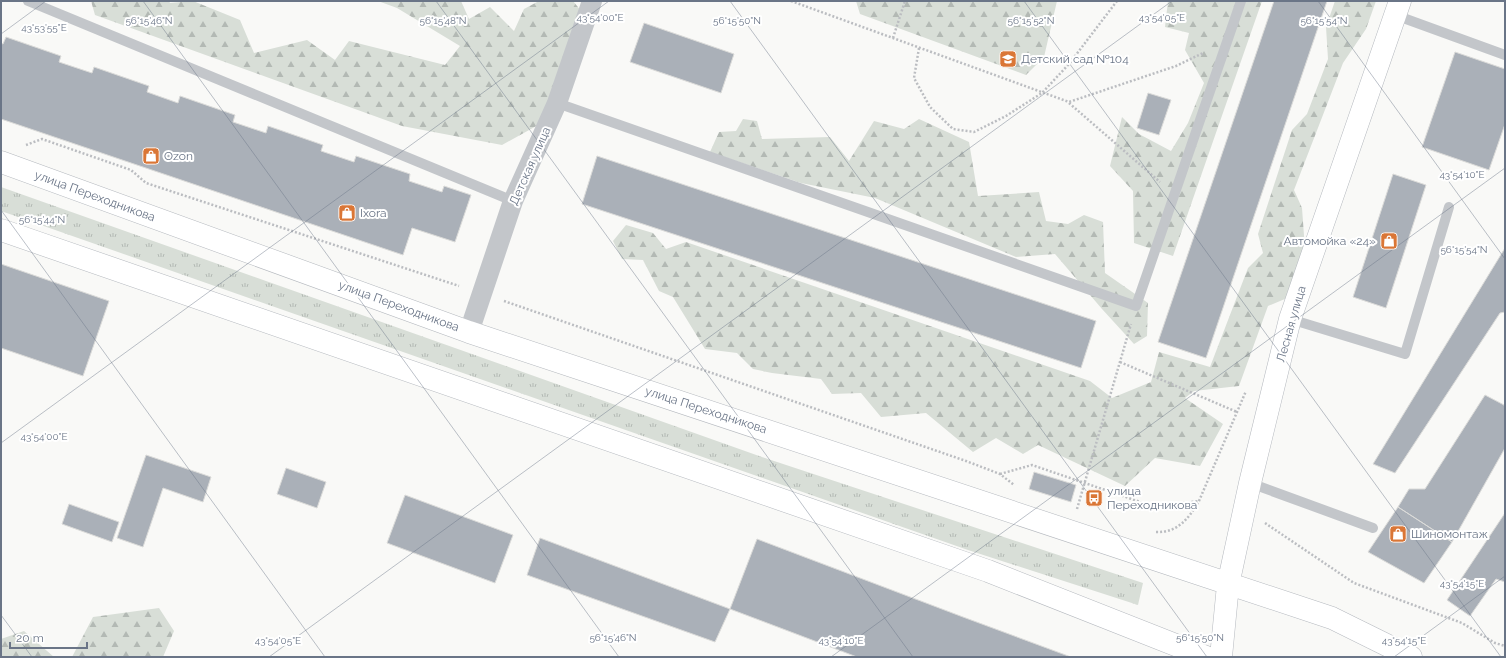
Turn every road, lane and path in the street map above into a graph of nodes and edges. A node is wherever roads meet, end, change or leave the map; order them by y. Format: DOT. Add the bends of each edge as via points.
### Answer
graph roads {
  1 [pos="592,1"];
  2 [pos="791,1"];
  3 [pos="905,1"];
  4 [pos="1116,1"];
  5 [pos="1241,1"];
  6 [pos="35,2"];
  7 [pos="1397,8"];
  8 [pos="893,38"];
  9 [pos="1228,43"];
  10 [pos="919,48"];
  11 [pos="1505,55"];
  12 [pos="1042,93"];
  13 [pos="1069,102"];
  14 [pos="557,103"];
  15 [pos="20,143"];
  16 [pos="1,162"];
  17 [pos="513,201"];
  18 [pos="1173,201"];
  19 [pos="1449,207"];
  20 [pos="1,230"];
  21 [pos="482,294"];
  22 [pos="1136,306"];
  23 [pos="1290,319"];
  24 [pos="468,332"];
  25 [pos="1120,362"];
  26 [pos="1246,388"];
  27 [pos="1237,412"];
  28 [pos="1000,474"];
  29 [pos="1085,482"];
  30 [pos="1250,483"];
  31 [pos="1016,487"];
  32 [pos="1200,501"];
  33 [pos="1070,507"];
  34 [pos="1077,510"];
  35 [pos="1084,512"];
  36 [pos="1262,520"];
  37 [pos="1373,528"];
  38 [pos="1149,532"];
  39 [pos="1228,585"];
  40 [pos="1505,646"];
  41 [pos="1206,657"];
  42 [pos="1221,657"];
  43 [pos="1411,657"];
  1 -- 14 [label="street, Детская улица"];
  2 -- 8 [label="path"];
  3 -- 8 [label="path"];
  4 -- 12 [label="path" via="1069,64"];
  5 -- 9 [label="lane"];
  6 -- 17 [label="lane"];
  7 -- 11 [label="lane"];
  7 -- 23 [label="main road, Лесная улица"];
  8 -- 10 [label="path"];
  9 -- 13 [label="path" via="1176,66"];
  9 -- 18 [label="lane"];
  10 -- 12 [label="path"];
  10 -- 12 [label="path" via="914,78 930,107 953,129 974,132 1006,116"];
  12 -- 13 [label="path"];
  13 -- 18 [label="path" via="1158,180"];
  14 -- 17 [label="street, Детская улица"];
  14 -- 22 [label="lane"];
  15 -- 21 [label="path" via="26,146 42,139 130,170 146,184"];
  16 -- 24 [label="main road, улица Переходникова"];
  17 -- 21 [label="street, Детская улица"];
  18 -- 22 [label="lane"];
  19 -- 23 [label="lane" via="1405,354"];
  20 -- 41 [label="main road" via="988,571"];
  21 -- 24 [label="street, Детская улица"];
  21 -- 28 [label="path"];
  22 -- 25 [label="path"];
  23 -- 30 [label="main road, Лесная улица"];
  24 -- 39 [label="main road, улица Переходникова"];
  25 -- 27 [label="path"];
  25 -- 29 [label="path"];
  26 -- 27 [label="path"];
  27 -- 32 [label="path"];
  28 -- 29 [label="path" via="1032,465"];
  28 -- 31 [label="path"];
  29 -- 32 [label="path" via="1155,507"];
  29 -- 34 [label="path"];
  30 -- 37 [label="lane"];
  30 -- 39 [label="main road, Лесная улица"];
  32 -- 38 [label="path" via="1192,515 1181,526 1163,533"];
  33 -- 34 [label="path"];
  34 -- 35 [label="path"];
  36 -- 40 [label="path" via="1354,582 1462,623"];
  39 -- 42 [label="main road, Лесная улица"];
  39 -- 43 [label="main road, улица Переходникова" via="1332,618"];
}
